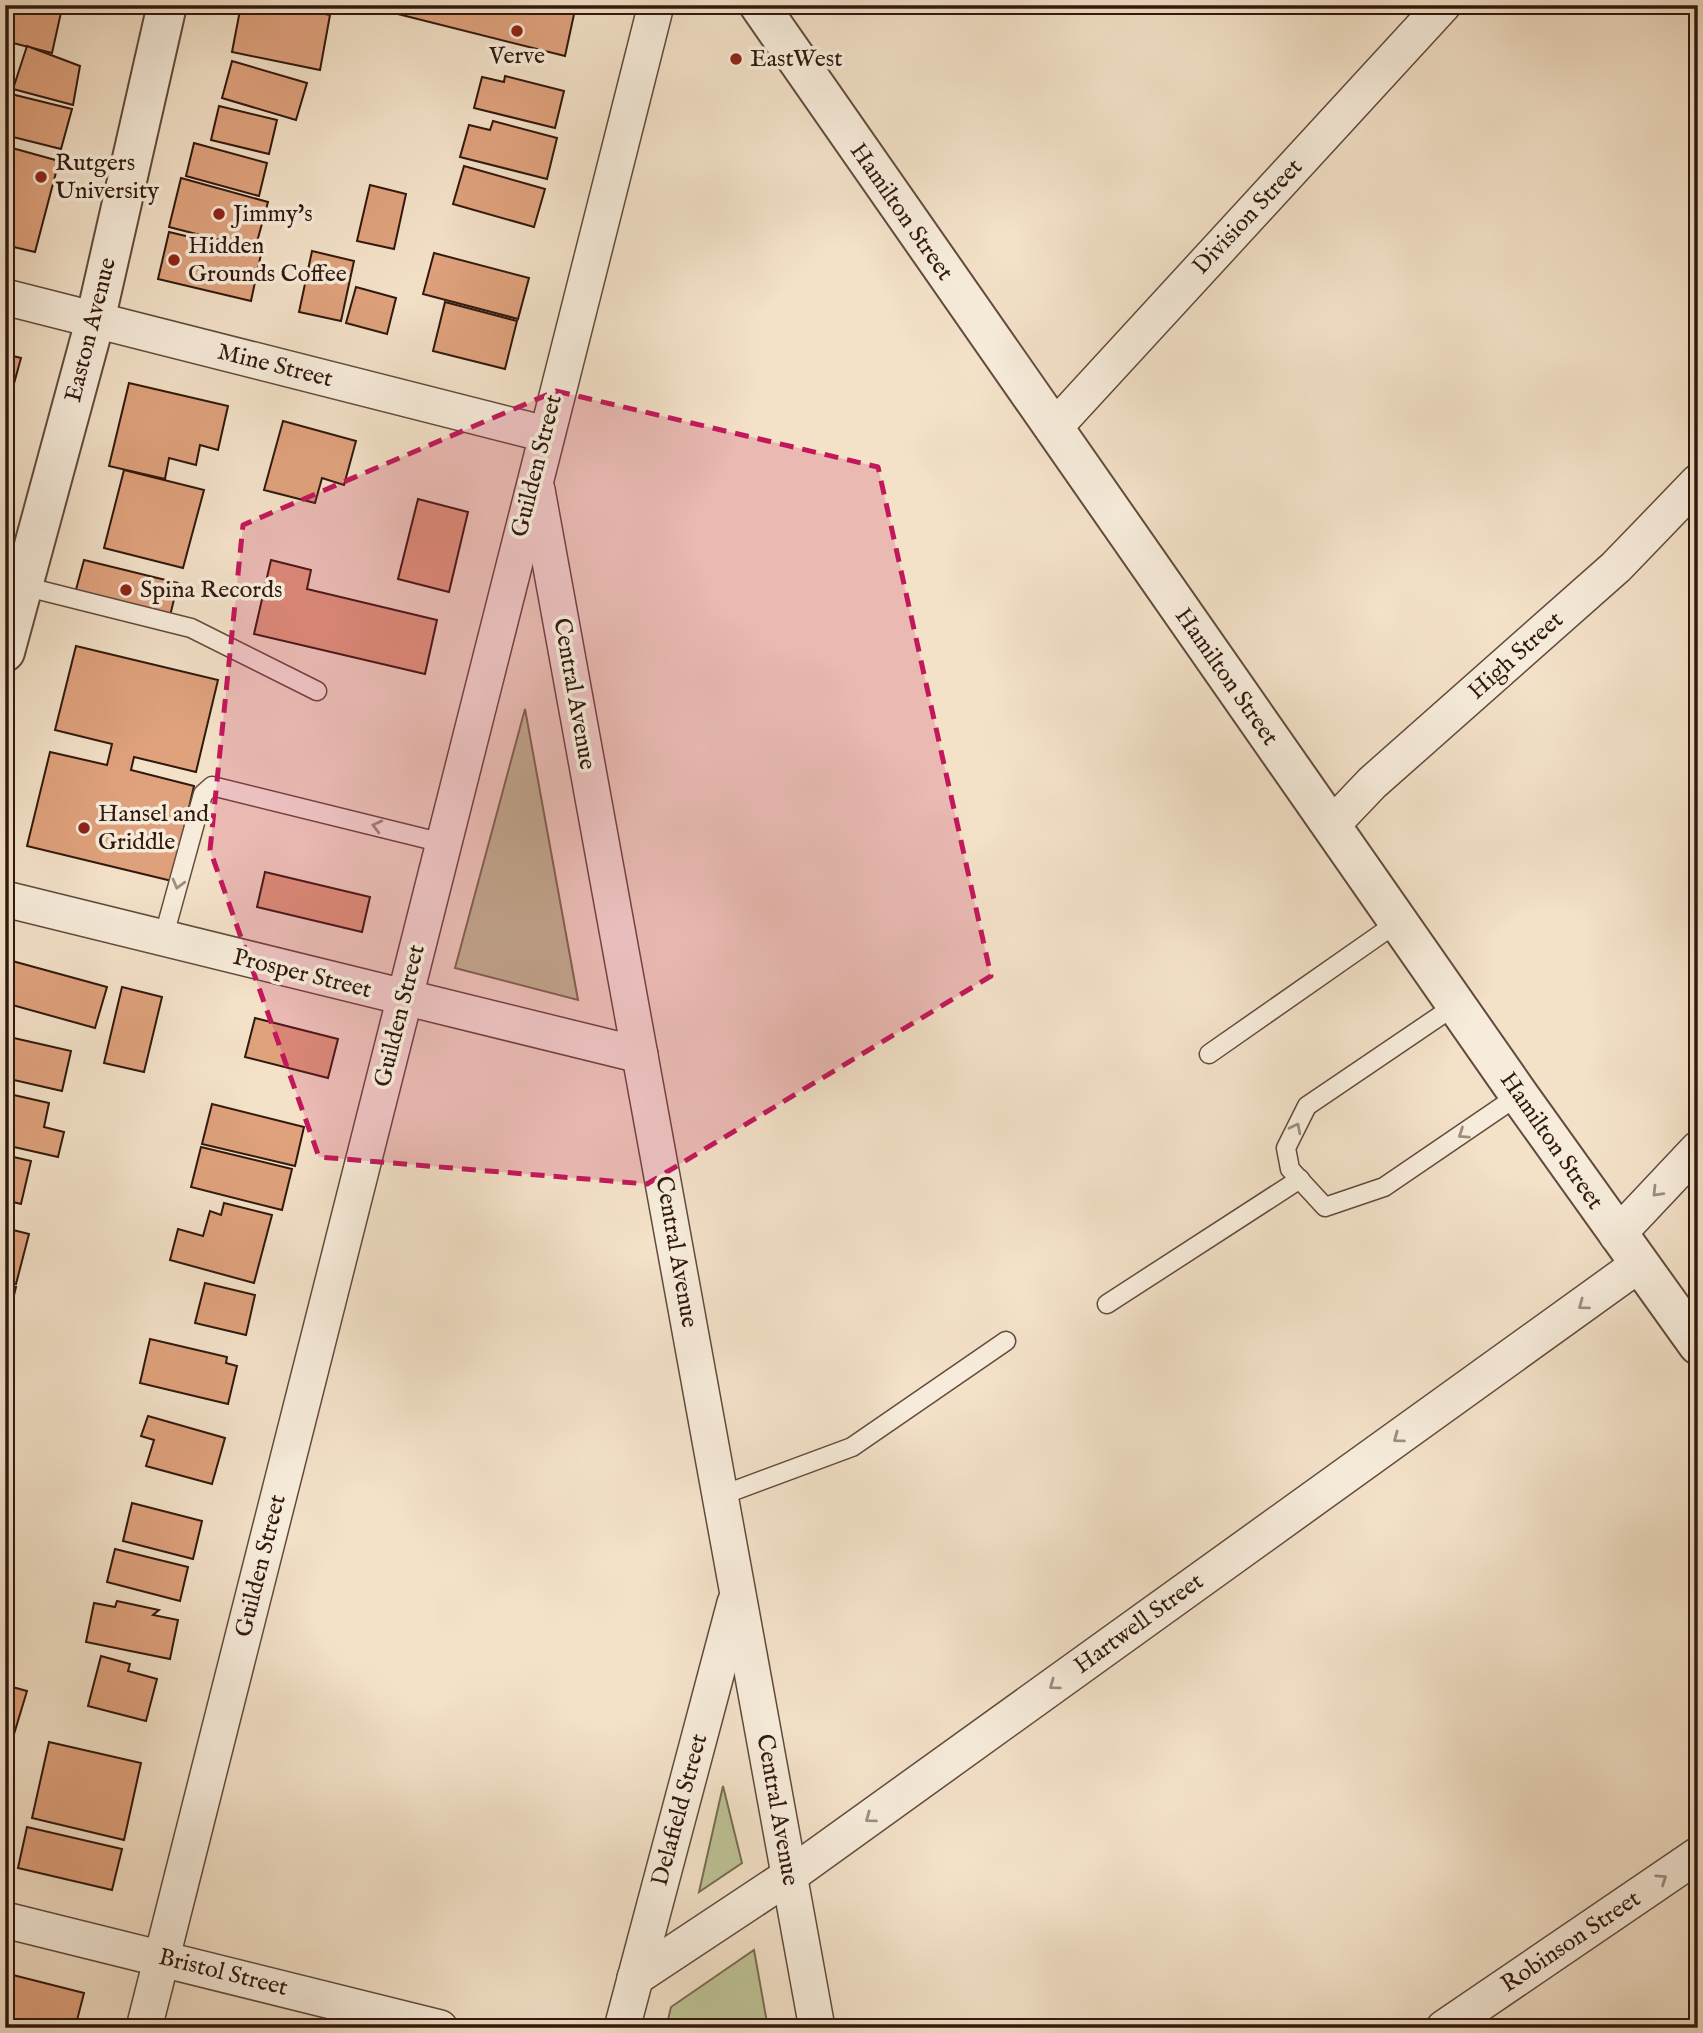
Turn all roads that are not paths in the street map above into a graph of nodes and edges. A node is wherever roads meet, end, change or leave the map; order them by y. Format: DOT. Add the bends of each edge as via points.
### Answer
graph roads {
  1 [pos="167,5"];
  2 [pos="656,5"];
  3 [pos="759,5"];
  4 [pos="1443,5"];
  5 [pos="5,297"];
  6 [pos="95,321"];
  7 [pos="1053,429"];
  8 [pos="545,434"];
  9 [pos="534,477"];
  10 [pos="1698,482"];
  11 [pos="23,586"];
  12 [pos="5,652"];
  13 [pos="317,691"];
  14 [pos="1331,826"];
  15 [pos="443,843"];
  16 [pos="5,899"];
  17 [pos="1398,922"];
  18 [pos="163,939"];
  19 [pos="405,999"];
  20 [pos="1456,1005"];
  21 [pos="640,1055"];
  22 [pos="1209,1055"];
  23 [pos="1519,1096"];
  24 [pos="1698,1149"];
  25 [pos="1300,1179"];
  26 [pos="1617,1234"];
  27 [pos="1639,1265"];
  28 [pos="1107,1304"];
  29 [pos="1006,1341"];
  30 [pos="1698,1345"];
  31 [pos="720,1496"];
  32 [pos="738,1592"];
  33 [pos="1698,1855"];
  34 [pos="789,1876"];
  35 [pos="5,1920"];
  36 [pos="162,1958"];
  37 [pos="635,1978"];
  38 [pos="144,2028"];
  39 [pos="440,2028"];
  40 [pos="622,2028"];
  41 [pos="817,2028"];
  42 [pos="1444,2028"];
  1 -- 6 [label="street, Easton Avenue"];
  2 -- 8 [label="street, Guilden Street"];
  3 -- 7 [label="street, Hamilton Street"];
  4 -- 7 [label="street, Division Street"];
  5 -- 6 [label="street, Mine Street"];
  6 -- 8 [label="street, Mine Street"];
  6 -- 11 [label="street, Easton Avenue"];
  7 -- 14 [label="street, Hamilton Street"];
  8 -- 9 [label="street, Guilden Street"];
  9 -- 15 [label="street, Guilden Street"];
  9 -- 21 [label="street, Central Avenue"];
  10 -- 14 [label="street, High Street" via="1616,567 1372,783"];
  11 -- 12 [label="street, Easton Avenue"];
  11 -- 13 [label="lane" via="191,628"];
  14 -- 17 [label="street, Hamilton Street"];
  15 -- 18 [label="lane, one-way" via="212,786 203,794"];
  15 -- 19 [label="street, Guilden Street"];
  16 -- 18 [label="street, Prosper Street"];
  17 -- 20 [label="street, Hamilton Street"];
  17 -- 22 [label="lane"];
  18 -- 19 [label="street, Prosper Street"];
  19 -- 21 [label="street, Prosper Street"];
  19 -- 36 [label="street, Guilden Street"];
  20 -- 23 [label="street, Hamilton Street"];
  25 -- 20 [label="lane, one-way" via="1290,1169 1286,1148 1307,1106"];
  21 -- 31 [label="street, Central Avenue"];
  23 -- 25 [label="lane, one-way" via="1384,1187 1325,1207"];
  23 -- 26 [label="street, Hamilton Street"];
  24 -- 26 [label="street, one-way"];
  25 -- 28 [label="lane"];
  26 -- 27 [label="street, Hamilton Street"];
  27 -- 30 [label="street, Hamilton Street"];
  27 -- 34 [label="street, Hartwell Street, one-way"];
  29 -- 31 [label="lane" via="852,1447"];
  31 -- 32 [label="street, Central Avenue"];
  32 -- 34 [label="street, Central Avenue"];
  32 -- 37 [label="street, Delafield Street"];
  42 -- 33 [label="street, Robinson Street, one-way"];
  34 -- 37 [label="street, Hartwell Street"];
  34 -- 41 [label="street, Central Avenue"];
  35 -- 36 [label="street, Bristol Street"];
  36 -- 38 [label="street, Guilden Street"];
  36 -- 39 [label="street, Bristol Street"];
  37 -- 40 [label="street, Delafield Street"];
}
